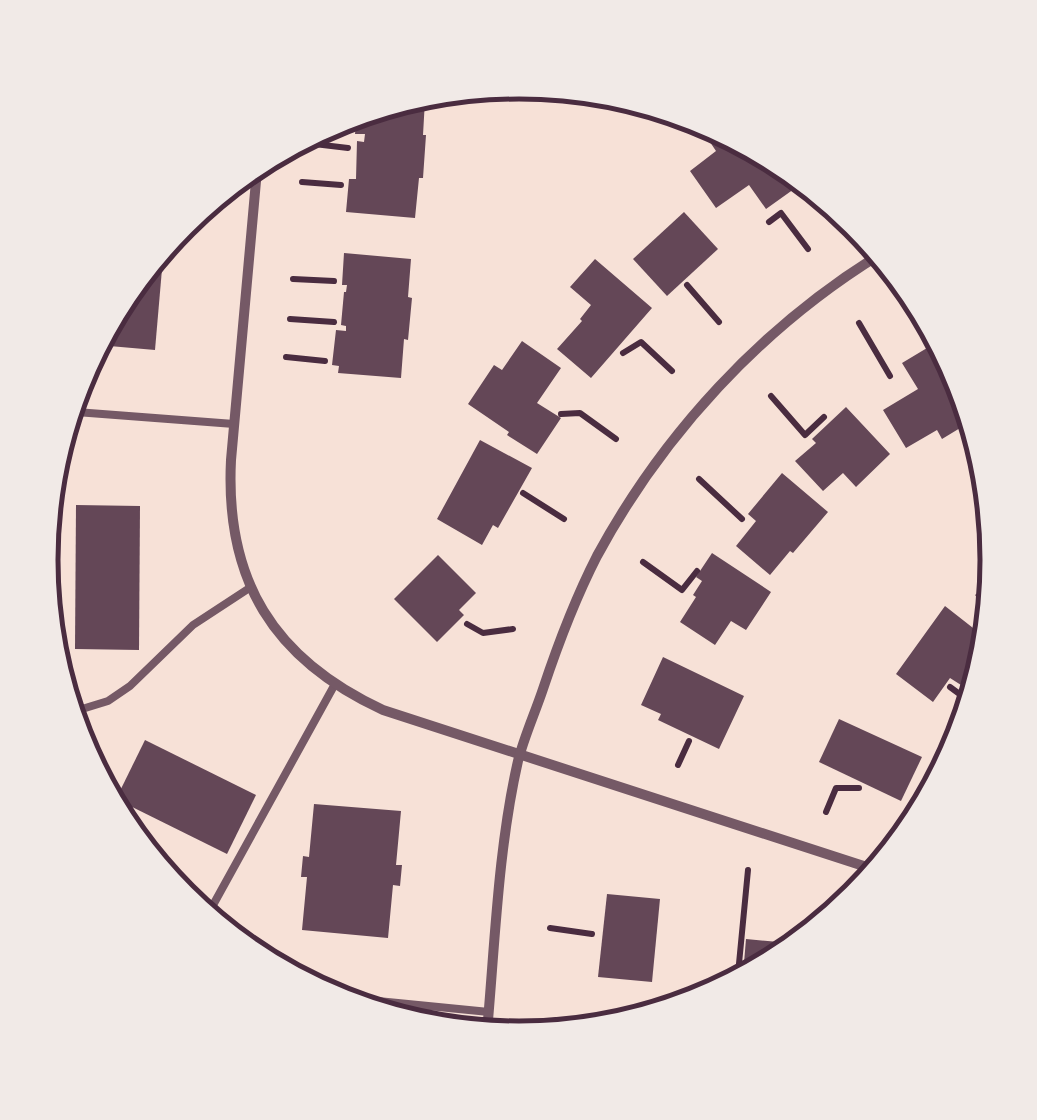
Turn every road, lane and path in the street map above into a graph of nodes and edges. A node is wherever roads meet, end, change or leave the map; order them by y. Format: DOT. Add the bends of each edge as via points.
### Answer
graph roads {
  1 [pos="321,144"];
  2 [pos="348,148"];
  3 [pos="302,182"];
  4 [pos="252,184"];
  5 [pos="340,184"];
  6 [pos="769,222"];
  7 [pos="808,249"];
  8 [pos="870,262"];
  9 [pos="293,279"];
  10 [pos="334,282"];
  11 [pos="687,285"];
  12 [pos="290,320"];
  13 [pos="334,322"];
  14 [pos="719,322"];
  15 [pos="859,323"];
  16 [pos="623,352"];
  17 [pos="286,357"];
  18 [pos="325,362"];
  19 [pos="672,371"];
  20 [pos="890,376"];
  21 [pos="771,396"];
  22 [pos="82,412"];
  23 [pos="562,414"];
  24 [pos="824,417"];
  25 [pos="234,424"];
  26 [pos="616,439"];
  27 [pos="698,479"];
  28 [pos="524,493"];
  29 [pos="742,518"];
  30 [pos="564,519"];
  31 [pos="643,562"];
  32 [pos="697,570"];
  33 [pos="251,587"];
  34 [pos="467,624"];
  35 [pos="513,629"];
  36 [pos="335,684"];
  37 [pos="950,687"];
  38 [pos="959,694"];
  39 [pos="82,709"];
  40 [pos="689,741"];
  41 [pos="520,756"];
  42 [pos="678,766"];
  43 [pos="859,788"];
  44 [pos="826,812"];
  45 [pos="863,866"];
  46 [pos="748,870"];
  47 [pos="212,905"];
  48 [pos="550,928"];
  49 [pos="592,934"];
  50 [pos="739,964"];
  51 [pos="388,1002"];
  52 [pos="489,1012"];
  53 [pos="488,1020"];
  1 -- 2 [label="path"];
  3 -- 5 [label="path"];
  4 -- 25 [label="street"];
  6 -- 7 [label="path" via="781,213"];
  8 -- 41 [label="street" via="748,356 649,472 580,594"];
  9 -- 10 [label="path"];
  11 -- 14 [label="path"];
  12 -- 13 [label="path"];
  15 -- 20 [label="path"];
  16 -- 19 [label="path" via="641,342"];
  17 -- 18 [label="path"];
  21 -- 24 [label="path" via="805,435"];
  22 -- 25 [label="lane"];
  23 -- 26 [label="path" via="580,413"];
  25 -- 33 [label="street" via="230,508"];
  27 -- 29 [label="path"];
  28 -- 30 [label="path"];
  31 -- 32 [label="path" via="682,590"];
  33 -- 36 [label="street" via="272,626"];
  33 -- 39 [label="lane" via="192,625 130,686"];
  34 -- 35 [label="path" via="484,633"];
  36 -- 41 [label="street" via="401,717"];
  36 -- 47 [label="lane"];
  37 -- 38 [label="path"];
  40 -- 42 [label="path"];
  41 -- 45 [label="street"];
  41 -- 52 [label="street"];
  43 -- 44 [label="path" via="836,788"];
  46 -- 50 [label="path"];
  48 -- 49 [label="path"];
  51 -- 52 [label="lane"];
  52 -- 53 [label="street"];
}
